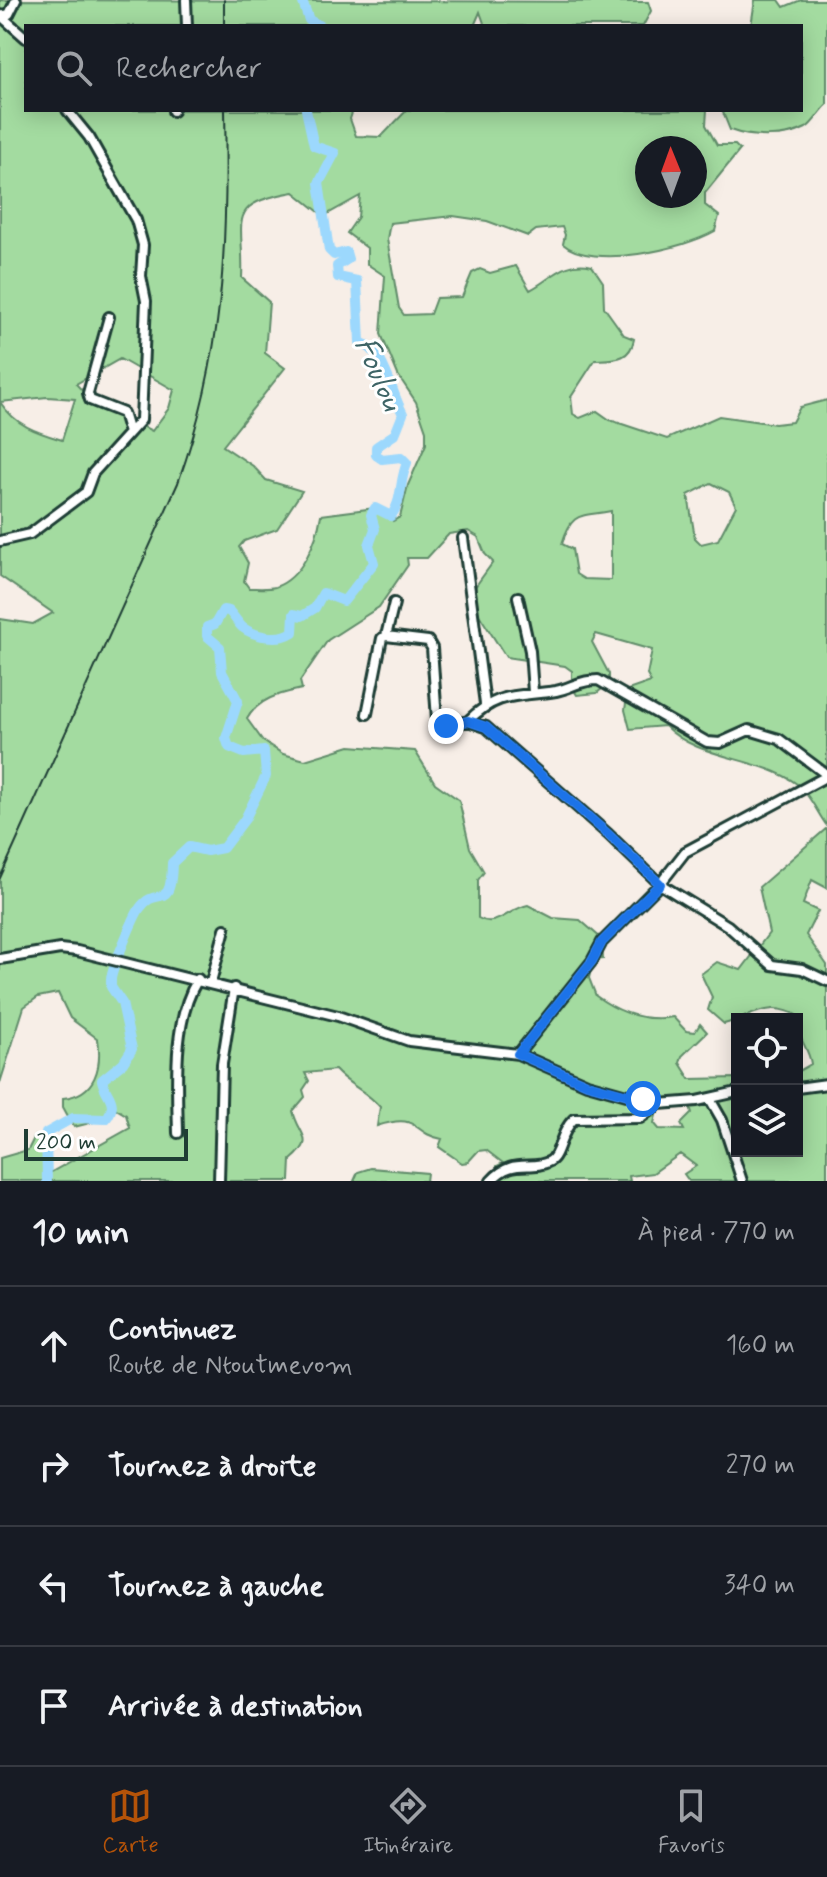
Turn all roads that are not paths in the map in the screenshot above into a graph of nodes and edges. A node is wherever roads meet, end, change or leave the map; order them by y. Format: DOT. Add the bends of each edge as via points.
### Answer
graph roads {
  1 [pos="16,0"];
  2 [pos="186,0"];
  3 [pos="0,15"];
  4 [pos="187,24"];
  5 [pos="24,36"];
  6 [pos="69,112"];
  7 [pos="109,317"];
  8 [pos="129,433"];
  9 [pos="463,538"];
  10 [pos="0,541"];
  11 [pos="518,597"];
  12 [pos="394,603"];
  13 [pos="386,636"];
  14 [pos="533,692"];
  15 [pos="485,704"];
  16 [pos="367,714"];
  17 [pos="468,721"];
  18 [pos="827,775"];
  19 [pos="660,884"];
  20 [pos="225,929"];
  21 [pos="0,959"];
  22 [pos="198,979"];
  23 [pos="827,981"];
  24 [pos="211,982"];
  25 [pos="234,988"];
  26 [pos="518,1054"];
  27 [pos="827,1084"];
  28 [pos="803,1087"];
  29 [pos="731,1094"];
  30 [pos="710,1099"];
  31 [pos="659,1104"];
  32 [pos="178,1133"];
  33 [pos="219,1181"];
  34 [pos="491,1181"];
  35 [pos="742,1181"];
  1 -- 3 [label="street" via="9,14"];
  2 -- 4 [label="street"];
  3 -- 5 [label="street"];
  6 -- 8 [label="street" via="89,137 136,220 143,245 141,420"];
  7 -- 8 [label="street" via="88,393 90,400 123,413"];
  8 -- 10 [label="street" via="93,473 86,492 30,534"];
  9 -- 15 [label="street"];
  11 -- 14 [label="street"];
  12 -- 13 [label="street"];
  13 -- 16 [label="street"];
  13 -- 17 [label="street" via="428,641 437,720 446,726"];
  14 -- 15 [label="street"];
  14 -- 18 [label="street" via="598,680 707,742 720,743 749,730 779,739"];
  15 -- 17 [label="street"];
  17 -- 19 [label="street" via="486,727 537,770"];
  18 -- 19 [label="street" via="685,852"];
  19 -- 23 [label="street" via="728,926 772,965 802,969"];
  19 -- 26 [label="street" via="602,942"];
  20 -- 24 [label="street"];
  21 -- 22 [label="street" via="60,949"];
  22 -- 24 [label="street"];
  22 -- 32 [label="street" via="190,991 181,1045"];
  24 -- 25 [label="street"];
  25 -- 26 [label="street" via="409,1041"];
  25 -- 33 [label="street" via="222,1064"];
  26 -- 31 [label="street" via="587,1084"];
  27 -- 28 [label="street"];
  29 -- 30 [label="street"];
  30 -- 31 [label="street"];
  30 -- 35 [label="street"];
  31 -- 34 [label="street" via="640,1118 574,1119 548,1163 519,1164"];
}
